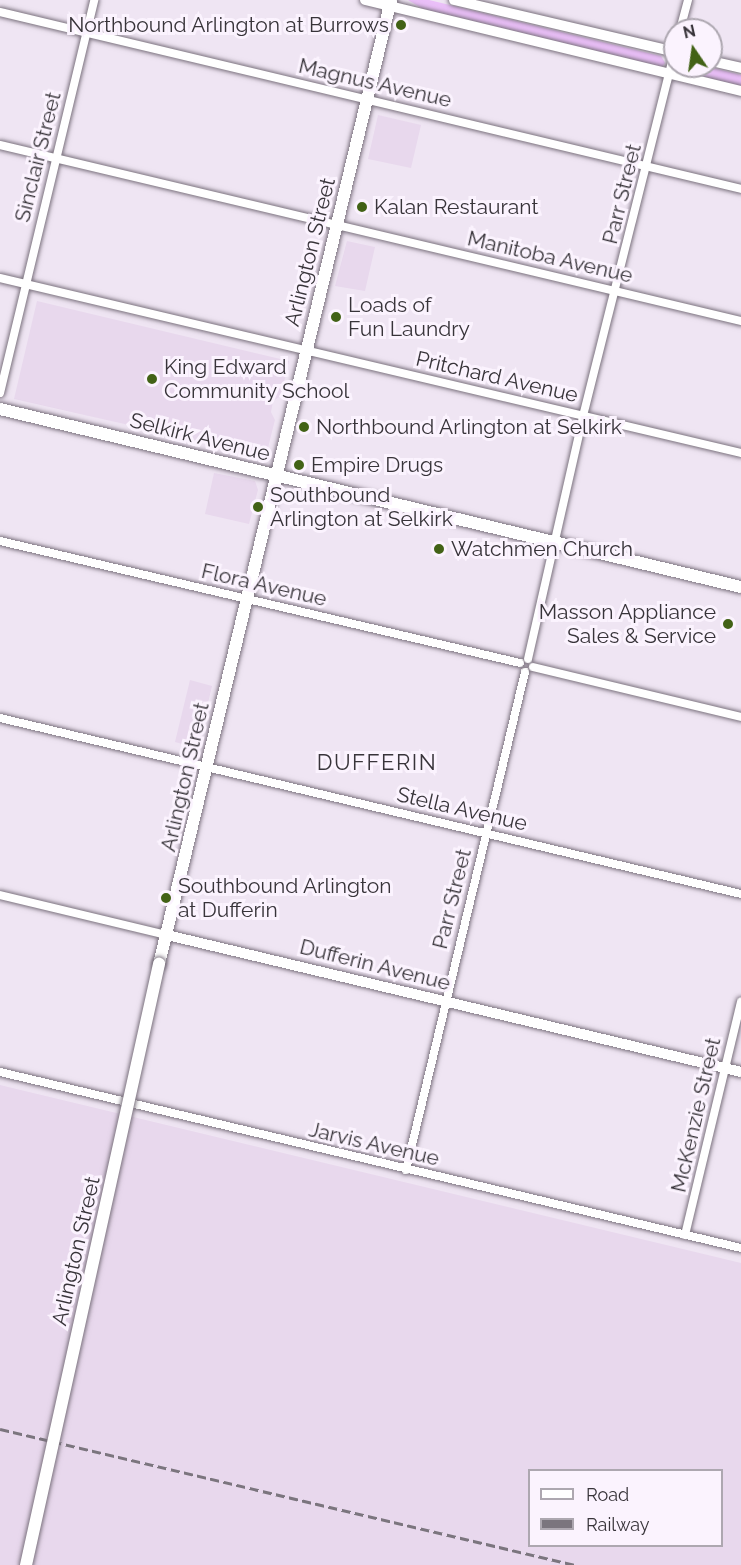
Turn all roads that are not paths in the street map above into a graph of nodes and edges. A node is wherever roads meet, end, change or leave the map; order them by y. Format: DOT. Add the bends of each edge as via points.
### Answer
graph roads {
  1 [pos="94,0"];
  2 [pos="365,0"];
  3 [pos="454,0"];
  4 [pos="688,0"];
  5 [pos="390,3"];
  6 [pos="0,12"];
  7 [pos="683,18"];
  8 [pos="87,33"];
  9 [pos="663,49"];
  10 [pos="723,64"];
  11 [pos="741,68"];
  12 [pos="663,72"];
  13 [pos="668,78"];
  14 [pos="686,78"];
  15 [pos="741,91"];
  16 [pos="366,100"];
  17 [pos="0,145"];
  18 [pos="56,158"];
  19 [pos="647,166"];
  20 [pos="741,189"];
  21 [pos="336,225"];
  22 [pos="0,278"];
  23 [pos="26,284"];
  24 [pos="617,292"];
  25 [pos="741,321"];
  26 [pos="306,350"];
  27 [pos="0,393"];
  28 [pos="0,409"];
  29 [pos="584,416"];
  30 [pos="741,453"];
  31 [pos="276,476"];
  32 [pos="0,540"];
  33 [pos="555,543"];
  34 [pos="741,587"];
  35 [pos="247,600"];
  36 [pos="526,666"];
  37 [pos="741,717"];
  38 [pos="0,718"];
  39 [pos="207,767"];
  40 [pos="487,833"];
  41 [pos="741,894"];
  42 [pos="0,895"];
  43 [pos="167,935"];
  44 [pos="446,1002"];
  45 [pos="741,1002"];
  46 [pos="725,1068"];
  47 [pos="0,1072"];
  48 [pos="741,1072"];
  49 [pos="406,1170"];
  50 [pos="685,1235"];
  51 [pos="741,1248"];
  52 [pos="26,1565"];
  1 -- 8 [label="street, Sinclair Street"];
  2 -- 5 [label="street"];
  3 -- 9 [label="street"];
  4 -- 7 [label="street"];
  5 -- 12 [label="street"];
  5 -- 16 [label="main road, Arlington Street"];
  6 -- 8 [label="street, Magnus Avenue"];
  8 -- 16 [label="street, Magnus Avenue"];
  8 -- 18 [label="street, Sinclair Street"];
  10 -- 11 [label="street"];
  13 -- 19 [label="street, Parr Street"];
  14 -- 15 [label="street"];
  16 -- 19 [label="street, Magnus Avenue"];
  16 -- 21 [label="main road, Arlington Street"];
  17 -- 18 [label="street, Manitoba Avenue"];
  18 -- 21 [label="street, Manitoba Avenue"];
  18 -- 23 [label="street, Sinclair Street"];
  19 -- 20 [label="street, Magnus Avenue"];
  19 -- 24 [label="street, Parr Street"];
  21 -- 24 [label="street, Manitoba Avenue"];
  21 -- 26 [label="main road, Arlington Street"];
  22 -- 23 [label="street, Pritchard Avenue"];
  23 -- 26 [label="street, Pritchard Avenue"];
  23 -- 27 [label="street, Sinclair Street"];
  24 -- 25 [label="street, Manitoba Avenue"];
  24 -- 29 [label="street, Parr Street"];
  26 -- 29 [label="street, Pritchard Avenue"];
  26 -- 31 [label="main road, Arlington Street"];
  28 -- 31 [label="main road, Selkirk Avenue"];
  29 -- 30 [label="street, Pritchard Avenue"];
  29 -- 33 [label="street, Parr Street"];
  31 -- 33 [label="main road, Selkirk Avenue"];
  31 -- 35 [label="main road, Arlington Street"];
  32 -- 35 [label="street, Flora Avenue"];
  33 -- 34 [label="main road, Selkirk Avenue"];
  33 -- 36 [label="street, Parr Street"];
  35 -- 36 [label="street, Flora Avenue"];
  35 -- 39 [label="main road, Arlington Street"];
  36 -- 37 [label="street, Flora Avenue"];
  36 -- 40 [label="street, Parr Street"];
  38 -- 39 [label="street, Stella Avenue"];
  39 -- 40 [label="street, Stella Avenue"];
  39 -- 43 [label="main road, Arlington Street"];
  40 -- 41 [label="street, Stella Avenue"];
  40 -- 44 [label="street, Parr Street"];
  42 -- 43 [label="street, Dufferin Avenue"];
  43 -- 44 [label="street, Dufferin Avenue"];
  43 -- 52 [label="main road, Arlington Street, bridge"];
  44 -- 46 [label="street, Dufferin Avenue"];
  44 -- 49 [label="street, Parr Street"];
  45 -- 46 [label="street, McKenzie Street"];
  46 -- 48 [label="street, Dufferin Avenue"];
  46 -- 50 [label="street, McKenzie Street"];
  47 -- 49 [label="street, Jarvis Avenue"];
  49 -- 50 [label="street, Jarvis Avenue"];
  50 -- 51 [label="street, Jarvis Avenue"];
}
